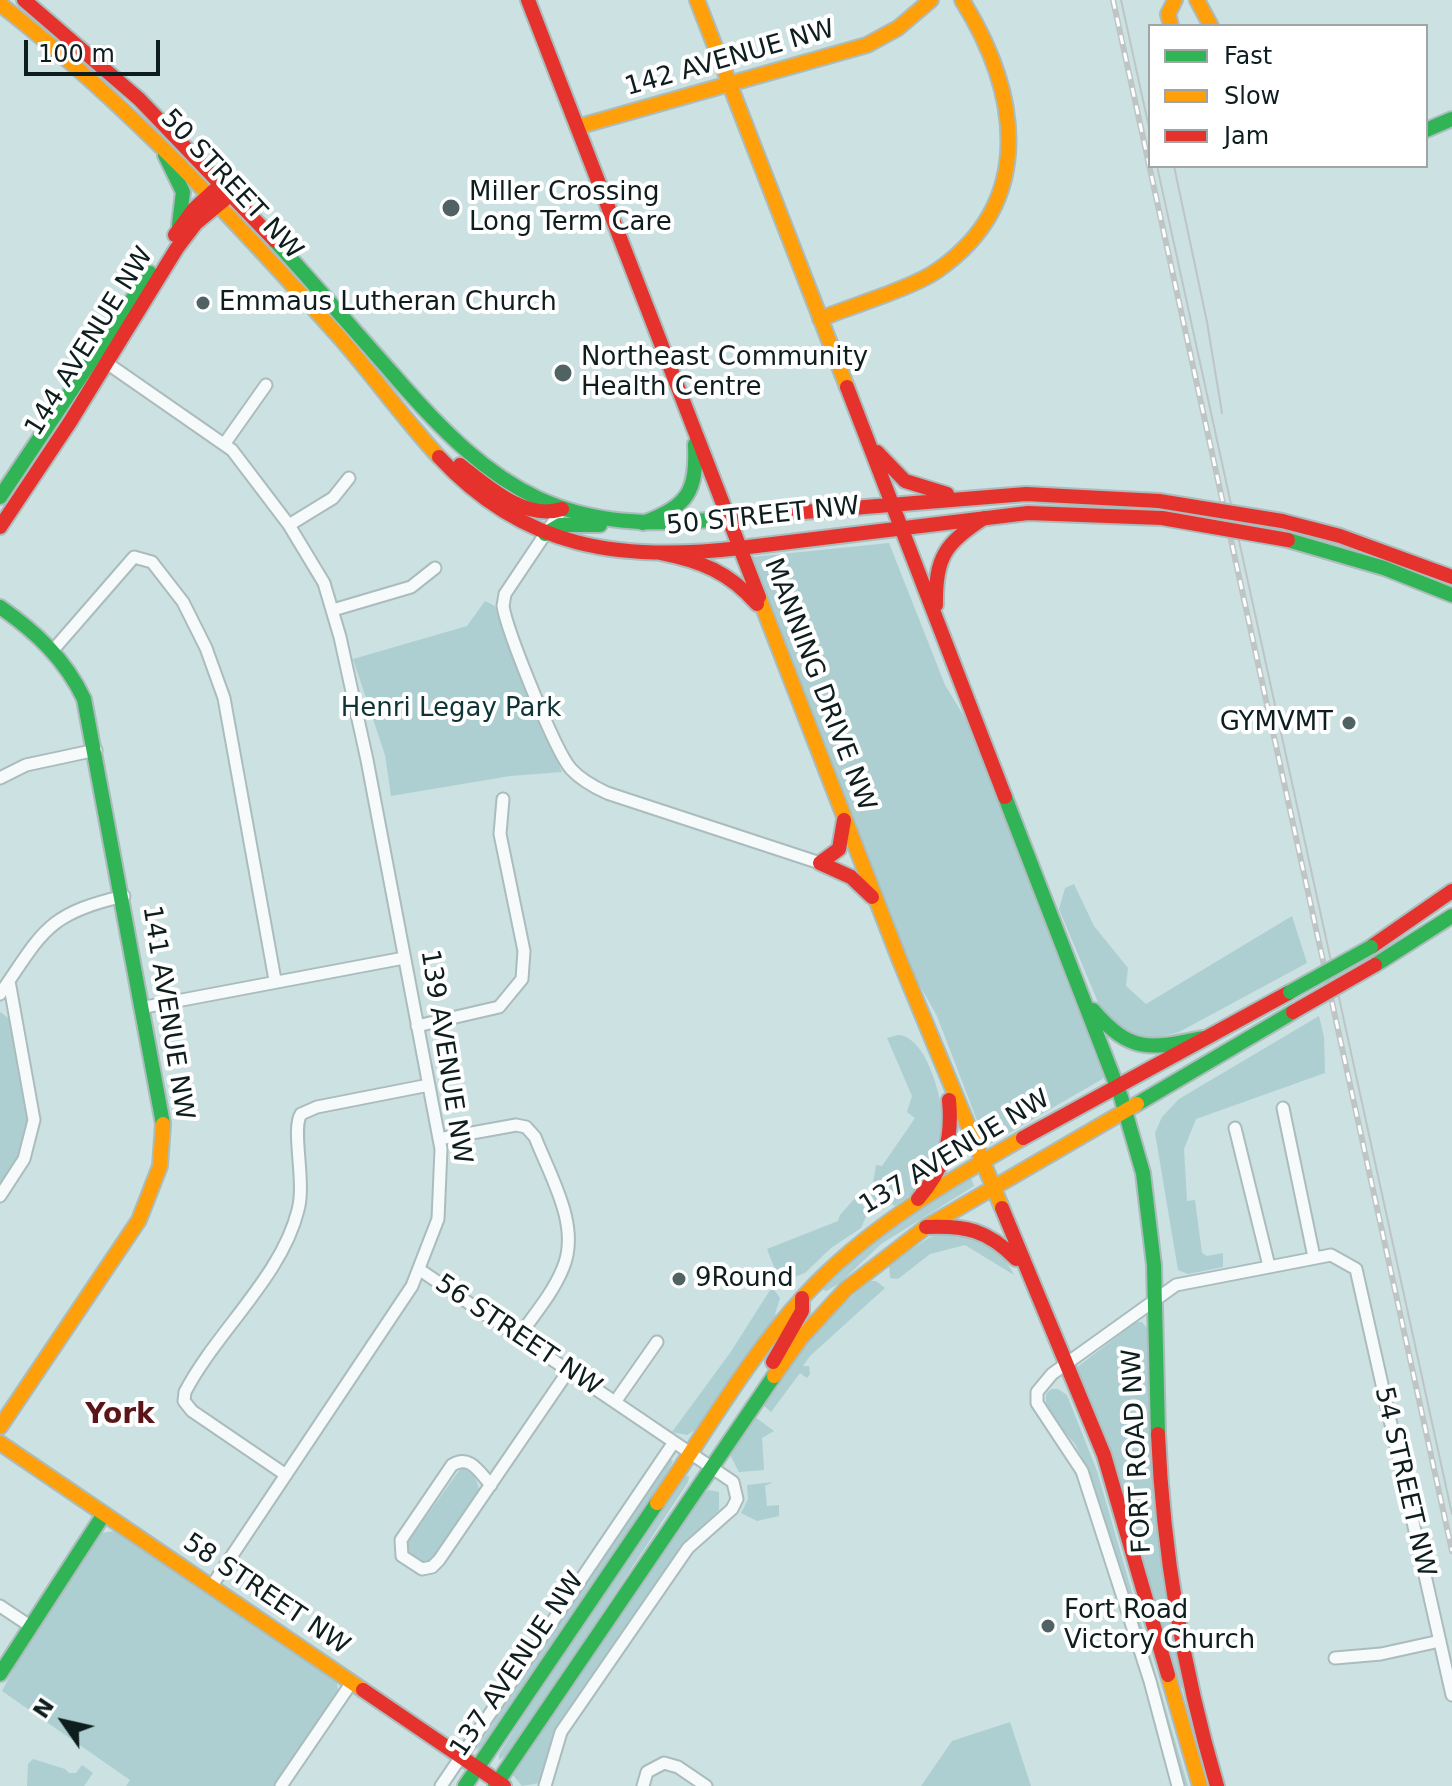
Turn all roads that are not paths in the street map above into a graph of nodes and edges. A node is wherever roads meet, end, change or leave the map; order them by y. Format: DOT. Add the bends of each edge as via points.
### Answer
graph roads {
  1 [pos="24,0"];
  2 [pos="528,0"];
  3 [pos="697,0"];
  4 [pos="931,0"];
  5 [pos="962,0"];
  6 [pos="1175,0"];
  7 [pos="1197,0"];
  8 [pos="1,3"];
  9 [pos="1170,24"];
  10 [pos="1210,24"];
  11 [pos="730,85"];
  12 [pos="1452,119"];
  13 [pos="143,125"];
  14 [pos="577,127"];
  15 [pos="1428,129"];
  16 [pos="228,187"];
  17 [pos="215,198"];
  18 [pos="175,236"];
  19 [pos="820,319"];
  20 [pos="101,359"];
  21 [pos="266,385"];
  22 [pos="693,426"];
  23 [pos="863,432"];
  24 [pos="225,443"];
  25 [pos="436,450"];
  26 [pos="349,478"];
  27 [pos="0,497"];
  28 [pos="968,497"];
  29 [pos="891,503"];
  30 [pos="562,509"];
  31 [pos="985,517"];
  32 [pos="729,518"];
  33 [pos="640,523"];
  34 [pos="289,525"];
  35 [pos="900,526"];
  36 [pos="0,527"];
  37 [pos="545,534"];
  38 [pos="740,548"];
  39 [pos="660,553"];
  40 [pos="435,568"];
  41 [pos="1452,577"];
  42 [pos="1452,595"];
  43 [pos="0,607"];
  44 [pos="333,610"];
  45 [pos="767,616"];
  46 [pos="936,620"];
  47 [pos="54,649"];
  48 [pos="96,750"];
  49 [pos="0,778"];
  50 [pos="503,799"];
  51 [pos="844,817"];
  52 [pos="820,863"];
  53 [pos="1452,891"];
  54 [pos="124,896"];
  55 [pos="876,900"];
  56 [pos="1452,916"];
  57 [pos="404,958"];
  58 [pos="275,980"];
  59 [pos="9,981"];
  60 [pos="0,994"];
  61 [pos="1083,998"];
  62 [pos="145,1007"];
  63 [pos="417,1026"];
  64 [pos="1203,1038"];
  65 [pos="944,1071"];
  66 [pos="429,1085"];
  67 [pos="1115,1085"];
  68 [pos="1283,1108"];
  69 [pos="1124,1112"];
  70 [pos="1235,1128"];
  71 [pos="439,1139"];
  72 [pos="981,1163"];
  73 [pos="991,1187"];
  74 [pos="0,1196"];
  75 [pos="918,1199"];
  76 [pos="926,1227"];
  77 [pos="1314,1257"];
  78 [pos="1023,1266"];
  79 [pos="1269,1266"];
  80 [pos="420,1270"];
  81 [pos="801,1297"];
  82 [pos="1154,1300"];
  83 [pos="823,1312"];
  84 [pos="519,1336"];
  85 [pos="657,1342"];
  86 [pos="1067,1362"];
  87 [pos="569,1370"];
  88 [pos="615,1402"];
  89 [pos="741,1422"];
  90 [pos="0,1427"];
  91 [pos="674,1442"];
  92 [pos="0,1443"];
  93 [pos="691,1454"];
  94 [pos="710,1467"];
  95 [pos="286,1475"];
  96 [pos="491,1485"];
  97 [pos="104,1514"];
  98 [pos="211,1587"];
  99 [pos="0,1606"];
  100 [pos="30,1626"];
  101 [pos="1440,1641"];
  102 [pos="1335,1658"];
  103 [pos="0,1674"];
  104 [pos="352,1682"];
  105 [pos="1452,1695"];
  106 [pos="1193,1700"];
  107 [pos="1175,1704"];
  108 [pos="461,1757"];
  109 [pos="477,1767"];
  110 [pos="499,1785"];
  111 [pos="281,1786"];
  112 [pos="441,1786"];
  113 [pos="465,1786"];
  114 [pos="545,1786"];
  115 [pos="643,1786"];
  116 [pos="706,1786"];
  117 [pos="1178,1786"];
  118 [pos="1200,1786"];
  119 [pos="1217,1786"];
  1 -- 16 [label="main road, 50 STREET NW" via="123,82"];
  2 -- 14 [label="main road, MANNING DRIVE NW"];
  3 -- 11 [label="main road"];
  4 -- 11 [label="main road, 142 AVENUE NW" via="867,45"];
  5 -- 19 [label="main road" via="991,48 1008,123 1010,160 990,223 936,272"];
  6 -- 9 [label="main road" via="1168,14"];
  7 -- 10 [label="main road"];
  8 -- 13 [label="main road, 50 STREET NW"];
  11 -- 14 [label="main road, 142 AVENUE NW"];
  11 -- 19 [label="main road"];
  12 -- 15 [label="main road"];
  13 -- 17 [label="main road, 50 STREET NW"];
  13 -- 18 [label="main road" via="183,192"];
  14 -- 22 [label="main road, MANNING DRIVE NW"];
  16 -- 17 [label="main road, 144 AVENUE NW"];
  16 -- 30 [label="main road, 50 STREET NW" via="468,457 513,488"];
  17 -- 18 [label="main road, 144 AVENUE NW"];
  17 -- 20 [label="main road, 144 AVENUE NW"];
  17 -- 25 [label="main road, 50 STREET NW"];
  18 -- 20 [label="main road, 144 AVENUE NW"];
  19 -- 23 [label="main road"];
  20 -- 24 [label="street, 139 AVENUE NW"];
  20 -- 27 [label="main road, 144 AVENUE NW"];
  20 -- 36 [label="main road, 144 AVENUE NW"];
  21 -- 24 [label="street"];
  22 -- 32 [label="main road, MANNING DRIVE NW"];
  22 -- 33 [label="main road" via="697,472 691,493 676,510"];
  23 -- 28 [label="main road" via="884,463 905,481"];
  23 -- 29 [label="main road"];
  24 -- 34 [label="street, 139 AVENUE NW"];
  25 -- 30 [label="main road" via="509,499 544,514"];
  25 -- 37 [label="main road, 50 STREET NW" via="500,511"];
  26 -- 34 [label="street" via="333,498"];
  28 -- 29 [label="main road, 50 STREET NW"];
  28 -- 41 [label="main road, 50 STREET NW, bridge" via="1079,495 1159,501 1282,521"];
  29 -- 32 [label="main road, 50 STREET NW"];
  29 -- 35 [label="main road"];
  30 -- 33 [label="main road, 50 STREET NW"];
  30 -- 37 [label="street"];
  31 -- 35 [label="main road, 50 STREET NW"];
  31 -- 42 [label="main road, 50 STREET NW, bridge" via="1162,518 1288,540"];
  31 -- 46 [label="main road" via="941,554 935,573"];
  32 -- 33 [label="main road, 50 STREET NW"];
  32 -- 38 [label="main road, MANNING DRIVE NW"];
  33 -- 37 [label="main road" via="560,525"];
  34 -- 44 [label="street, 139 AVENUE NW" via="317,569"];
  35 -- 38 [label="main road, 50 STREET NW"];
  35 -- 46 [label="main road"];
  37 -- 39 [label="main road, 50 STREET NW"];
  37 -- 52 [label="street" via="503,599 504,614 570,768 607,793"];
  38 -- 39 [label="main road, 50 STREET NW"];
  38 -- 45 [label="main road, MANNING DRIVE NW"];
  39 -- 45 [label="main road" via="720,567"];
  40 -- 44 [label="street" via="411,587"];
  43 -- 47 [label="main road, 141 AVENUE NW"];
  44 -- 57 [label="street, 139 AVENUE NW"];
  45 -- 51 [label="main road, MANNING DRIVE NW"];
  46 -- 61 [label="main road"];
  47 -- 48 [label="main road, 141 AVENUE NW" via="84,699"];
  47 -- 58 [label="street" via="134,557 152,562 183,602 224,698"];
  48 -- 49 [label="street" via="26,765"];
  48 -- 54 [label="main road, 141 AVENUE NW"];
  50 -- 63 [label="street" via="500,834 524,951 519,986 499,1007"];
  51 -- 52 [label="main road" via="841,845"];
  51 -- 55 [label="main road, MANNING DRIVE NW"];
  52 -- 55 [label="main road" via="851,877"];
  53 -- 64 [label="main road, 137 AVENUE NW, bridge" via="1371,947"];
  54 -- 59 [label="street" via="63,915"];
  54 -- 62 [label="main road, 141 AVENUE NW"];
  55 -- 65 [label="main road, MANNING DRIVE NW"];
  56 -- 69 [label="main road, 137 AVENUE NW, bridge"];
  57 -- 58 [label="street"];
  57 -- 63 [label="street, 139 AVENUE NW"];
  58 -- 62 [label="street"];
  59 -- 60 [label="street"];
  59 -- 74 [label="street" via="34,1120 24,1159"];
  61 -- 64 [label="main road" via="1109,1031 1130,1046 1155,1049"];
  61 -- 67 [label="main road"];
  62 -- 90 [label="main road, 141 AVENUE NW" via="164,1118 153,1189 132,1231"];
  63 -- 66 [label="street, 139 AVENUE NW"];
  64 -- 67 [label="main road, 137 AVENUE NW"];
  65 -- 72 [label="main road, MANNING DRIVE NW"];
  65 -- 75 [label="main road" via="952,1135 942,1168"];
  66 -- 71 [label="street, 139 AVENUE NW"];
  66 -- 95 [label="street" via="301,1114 296,1129 302,1188 291,1232 187,1388 184,1401 192,1411"];
  67 -- 69 [label="main road"];
  67 -- 72 [label="main road, 137 AVENUE NW"];
  68 -- 77 [label="street"];
  69 -- 73 [label="main road, 137 AVENUE NW"];
  69 -- 82 [label="main road, FORT ROAD NW" via="1147,1198"];
  70 -- 79 [label="street"];
  71 -- 80 [label="street, 139 AVENUE NW" via="438,1219"];
  71 -- 84 [label="street" via="511,1126 526,1127 535,1137 569,1241 560,1275"];
  72 -- 73 [label="main road, FORT ROAD NW"];
  72 -- 75 [label="main road, 137 AVENUE NW"];
  73 -- 76 [label="main road, 137 AVENUE NW"];
  73 -- 78 [label="main road, FORT ROAD NW"];
  75 -- 81 [label="main road, 137 AVENUE NW" via="851,1247"];
  76 -- 78 [label="main road" via="975,1226 1000,1241"];
  76 -- 83 [label="main road, 137 AVENUE NW" via="873,1265"];
  77 -- 79 [label="street"];
  77 -- 101 [label="street, 54 STREET NW" via="1331,1255 1356,1269"];
  78 -- 86 [label="main road, FORT ROAD NW"];
  79 -- 82 [label="street" via="1176,1285"];
  80 -- 84 [label="street, 56 STREET NW"];
  80 -- 95 [label="street, 139 AVENUE NW"];
  81 -- 83 [label="main road"];
  81 -- 89 [label="main road" via="802,1311"];
  81 -- 93 [label="main road, 137 AVENUE NW"];
  82 -- 86 [label="street"];
  82 -- 106 [label="main road, FORT ROAD NW" via="1162,1518"];
  83 -- 89 [label="main road, 137 AVENUE NW"];
  84 -- 87 [label="street, 56 STREET NW"];
  85 -- 88 [label="street, 56 STREET NW"];
  86 -- 107 [label="main road, FORT ROAD NW" via="1117,1495"];
  86 -- 117 [label="street, FORT ROAD NW" via="1043,1383 1037,1403 1082,1471"];
  87 -- 88 [label="street, 56 STREET NW"];
  87 -- 96 [label="street"];
  88 -- 91 [label="street, 56 STREET NW"];
  89 -- 94 [label="main road, 137 AVENUE NW"];
  91 -- 93 [label="street, 56 STREET NW"];
  91 -- 108 [label="street, 137 AVENUE NW"];
  92 -- 97 [label="main road, 58 STREET NW"];
  93 -- 94 [label="street, 56 STREET NW"];
  93 -- 109 [label="main road, 137 AVENUE NW"];
  94 -- 110 [label="main road, 137 AVENUE NW"];
  94 -- 114 [label="street" via="733,1482 737,1499 732,1509 688,1548 561,1732"];
  95 -- 98 [label="street, 139 AVENUE NW"];
  96 -- 96 [label="street" via="436,1565 422,1569 402,1556 401,1540 452,1465 470,1462"];
  97 -- 98 [label="main road, 58 STREET NW"];
  97 -- 100 [label="main road"];
  98 -- 104 [label="main road, 58 STREET NW"];
  99 -- 100 [label="street"];
  100 -- 103 [label="main road"];
  101 -- 102 [label="street"];
  101 -- 105 [label="street, 54 STREET NW"];
  104 -- 108 [label="main road, 58 STREET NW"];
  104 -- 111 [label="street"];
  106 -- 107 [label="main road"];
  106 -- 119 [label="main road, FORT ROAD NW"];
  107 -- 118 [label="main road, FORT ROAD NW"];
  108 -- 109 [label="main road, 58 STREET NW"];
  108 -- 112 [label="street, 137 AVENUE NW"];
  109 -- 110 [label="main road, 58 STREET NW"];
  109 -- 113 [label="main road, 137 AVENUE NW"];
  115 -- 116 [label="street" via="647,1772 664,1763"];
}
